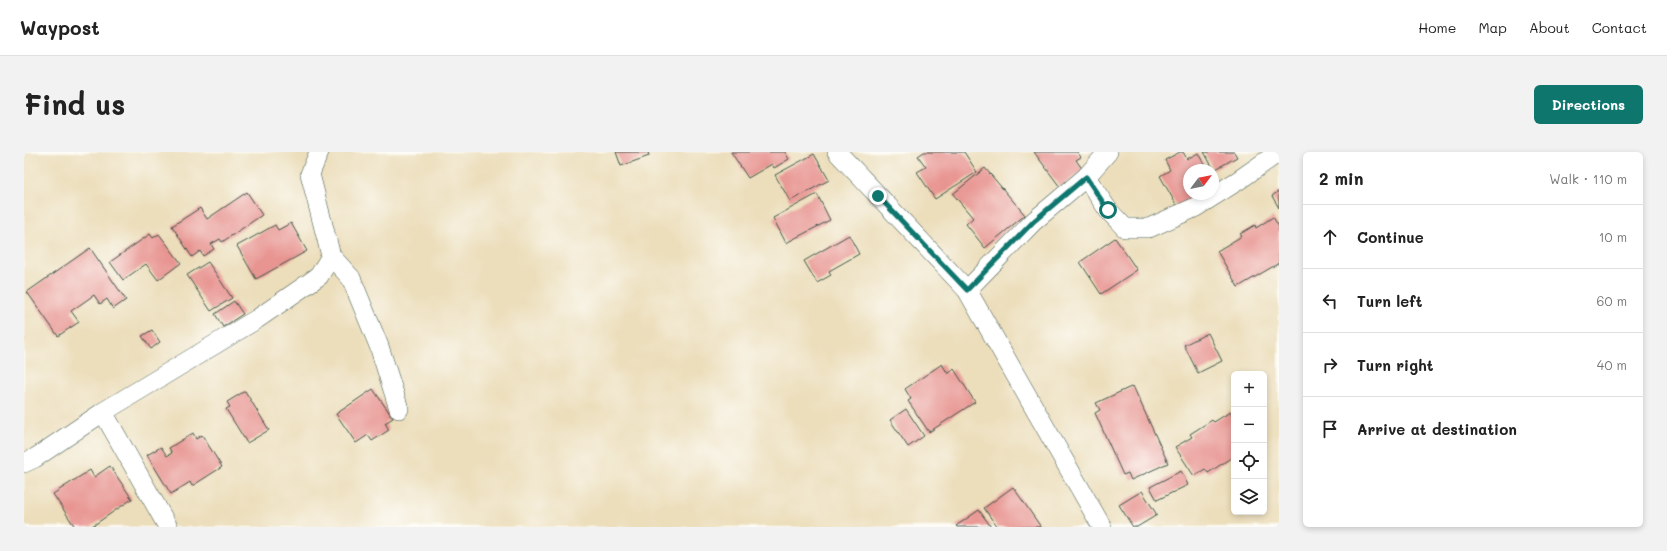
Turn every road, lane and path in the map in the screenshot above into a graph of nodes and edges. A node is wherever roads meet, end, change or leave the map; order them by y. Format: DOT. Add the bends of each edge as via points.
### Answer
graph roads {
  1 [pos="319,152"];
  2 [pos="837,152"];
  3 [pos="1108,152"];
  4 [pos="1279,152"];
  5 [pos="1086,177"];
  6 [pos="331,256"];
  7 [pos="967,290"];
  8 [pos="399,409"];
  9 [pos="103,412"];
  10 [pos="24,463"];
  11 [pos="168,527"];
  12 [pos="1102,527"];
  1 -- 6 [label="street" via="310,174"];
  2 -- 7 [label="street"];
  3 -- 5 [label="street"];
  4 -- 5 [label="street" via="1196,208 1149,228 1125,228 1108,210"];
  5 -- 7 [label="street" via="1034,221"];
  6 -- 8 [label="street" via="351,278 379,346"];
  6 -- 9 [label="street" via="319,276 258,319"];
  7 -- 12 [label="street"];
  9 -- 10 [label="street"];
  9 -- 11 [label="street"];
}
